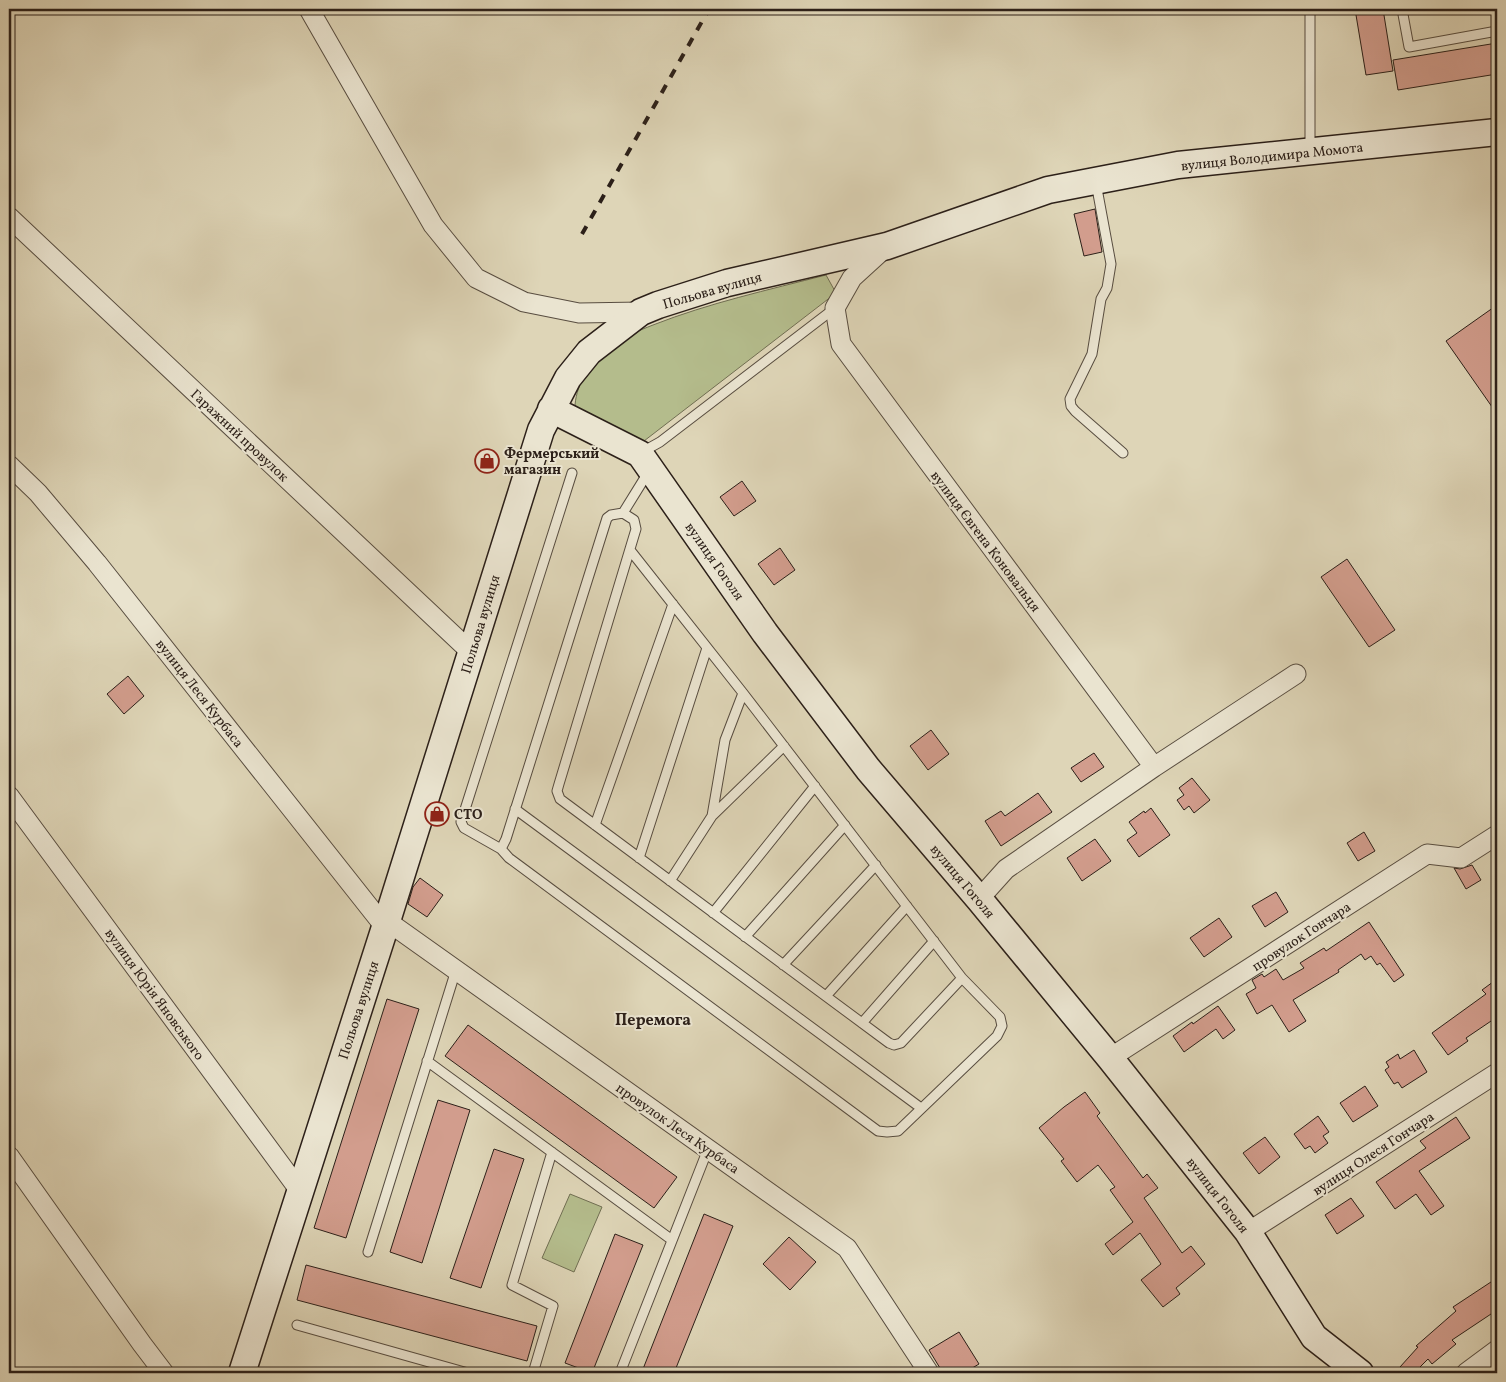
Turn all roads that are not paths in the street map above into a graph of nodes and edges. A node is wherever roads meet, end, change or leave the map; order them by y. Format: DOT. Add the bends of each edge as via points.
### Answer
graph roads {
  1 [pos="309,9"];
  2 [pos="1310,9"];
  3 [pos="1402,9"];
  4 [pos="1497,31"];
  5 [pos="1497,132"];
  6 [pos="1310,152"];
  7 [pos="1096,181"];
  8 [pos="1048,190"];
  9 [pos="9,217"];
  10 [pos="887,246"];
  11 [pos="835,308"];
  12 [pos="641,312"];
  13 [pos="551,409"];
  14 [pos="1123,453"];
  15 [pos="645,461"];
  16 [pos="9,465"];
  17 [pos="572,473"];
  18 [pos="623,513"];
  19 [pos="630,550"];
  20 [pos="673,604"];
  21 [pos="707,648"];
  22 [pos="471,652"];
  23 [pos="1296,674"];
  24 [pos="743,693"];
  25 [pos="784,746"];
  26 [pos="1154,768"];
  27 [pos="815,786"];
  28 [pos="9,796"];
  29 [pos="515,809"];
  30 [pos="712,816"];
  31 [pos="595,825"];
  32 [pos="845,825"];
  33 [pos="1497,835"];
  34 [pos="502,849"];
  35 [pos="639,858"];
  36 [pos="876,865"];
  37 [pos="670,881"];
  38 [pos="979,899"];
  39 [pos="907,906"];
  40 [pos="713,913"];
  41 [pos="386,924"];
  42 [pos="746,937"];
  43 [pos="934,941"];
  44 [pos="783,965"];
  45 [pos="456,970"];
  46 [pos="962,978"];
  47 [pos="826,996"];
  48 [pos="862,1023"];
  49 [pos="1110,1058"];
  50 [pos="427,1061"];
  51 [pos="1497,1073"];
  52 [pos="921,1108"];
  53 [pos="708,1149"];
  54 [pos="552,1152"];
  55 [pos="9,1156"];
  56 [pos="300,1191"];
  57 [pos="1248,1232"];
  58 [pos="672,1240"];
  59 [pos="368,1252"];
  60 [pos="297,1324"];
  61 [pos="1497,1350"];
  62 [pos="164,1373"];
  63 [pos="242,1373"];
  64 [pos="468,1373"];
  65 [pos="533,1373"];
  66 [pos="620,1373"];
  67 [pos="929,1373"];
  68 [pos="1360,1373"];
  69 [pos="1466,1373"];
  1 -- 12 [label="street" via="433,225 476,278 533,304 578,313"];
  2 -- 6 [label="lane"];
  3 -- 4 [label="lane" via="1409,48"];
  5 -- 6 [label="street, вулиця Володимира Момота"];
  6 -- 7 [label="street, вулиця Володимира Момота" via="1178,165"];
  7 -- 8 [label="street, вулиця Володимира Момота"];
  7 -- 14 [label="lane" via="1111,264 1092,354 1070,399 1071,406"];
  8 -- 10 [label="street, Польова вулиця"];
  9 -- 22 [label="street, Гаражний провулок"];
  10 -- 11 [label="street" via="852,278"];
  10 -- 12 [label="street, Польова вулиця" via="727,283"];
  11 -- 15 [label="lane" via="660,442"];
  11 -- 26 [label="street, вулиця Євгена Коновальця" via="841,344"];
  12 -- 13 [label="street, Польова вулиця" via="590,352 568,378"];
  13 -- 15 [label="street, вулиця Гоголя"];
  13 -- 22 [label="street, Польова вулиця" via="541,430"];
  15 -- 18 [label="lane"];
  15 -- 38 [label="street, вулиця Гоголя" via="765,633 862,762"];
  16 -- 41 [label="street, вулиця Леся Курбаса" via="38,493 97,563"];
  17 -- 34 [label="lane" via="460,822 464,828"];
  18 -- 19 [label="lane" via="634,520 636,529"];
  18 -- 29 [label="lane" via="607,518"];
  19 -- 20 [label="lane"];
  19 -- 31 [label="lane" via="557,791 560,799"];
  20 -- 21 [label="lane"];
  20 -- 31 [label="lane"];
  21 -- 24 [label="lane"];
  21 -- 35 [label="lane"];
  22 -- 41 [label="street, Польова вулиця"];
  23 -- 26 [label="street"];
  24 -- 25 [label="lane"];
  24 -- 30 [label="lane" via="725,740"];
  25 -- 27 [label="lane"];
  25 -- 30 [label="lane"];
  26 -- 38 [label="street" via="1006,870"];
  27 -- 32 [label="lane"];
  27 -- 40 [label="lane"];
  28 -- 56 [label="street, вулиця Юрія Яновського"];
  29 -- 34 [label="lane"];
  29 -- 52 [label="lane"];
  30 -- 37 [label="lane"];
  31 -- 35 [label="lane"];
  32 -- 36 [label="lane"];
  32 -- 42 [label="lane"];
  33 -- 49 [label="street, провулок Гончара" via="1461,858 1427,854"];
  34 -- 52 [label="lane" via="509,858 878,1131 898,1131"];
  35 -- 37 [label="lane"];
  36 -- 39 [label="lane"];
  36 -- 44 [label="lane"];
  37 -- 40 [label="lane"];
  38 -- 49 [label="street, вулиця Гоголя"];
  39 -- 43 [label="lane"];
  39 -- 47 [label="lane"];
  40 -- 42 [label="lane"];
  41 -- 45 [label="street, провулок Леся Курбаса"];
  41 -- 56 [label="street, Польова вулиця"];
  42 -- 44 [label="lane"];
  43 -- 46 [label="lane"];
  43 -- 48 [label="lane"];
  44 -- 47 [label="lane"];
  45 -- 50 [label="lane"];
  45 -- 53 [label="street, провулок Леся Курбаса"];
  46 -- 48 [label="lane" via="901,1043 889,1043"];
  46 -- 52 [label="lane" via="1000,1017 1002,1026 997,1036"];
  47 -- 48 [label="lane"];
  49 -- 57 [label="street, вулиця Гоголя"];
  50 -- 54 [label="lane"];
  50 -- 59 [label="lane"];
  51 -- 57 [label="street, вулиця Олеся Гончара"];
  53 -- 58 [label="lane"];
  53 -- 67 [label="street, провулок Леся Курбаса" via="847,1248"];
  54 -- 58 [label="lane"];
  54 -- 65 [label="lane" via="512,1285 553,1306"];
  55 -- 62 [label="street"];
  56 -- 63 [label="street, Польова вулиця"];
  57 -- 68 [label="street, вулиця Гоголя" via="1314,1337"];
  58 -- 66 [label="lane"];
  60 -- 64 [label="lane"];
  61 -- 69 [label="street"];
}
